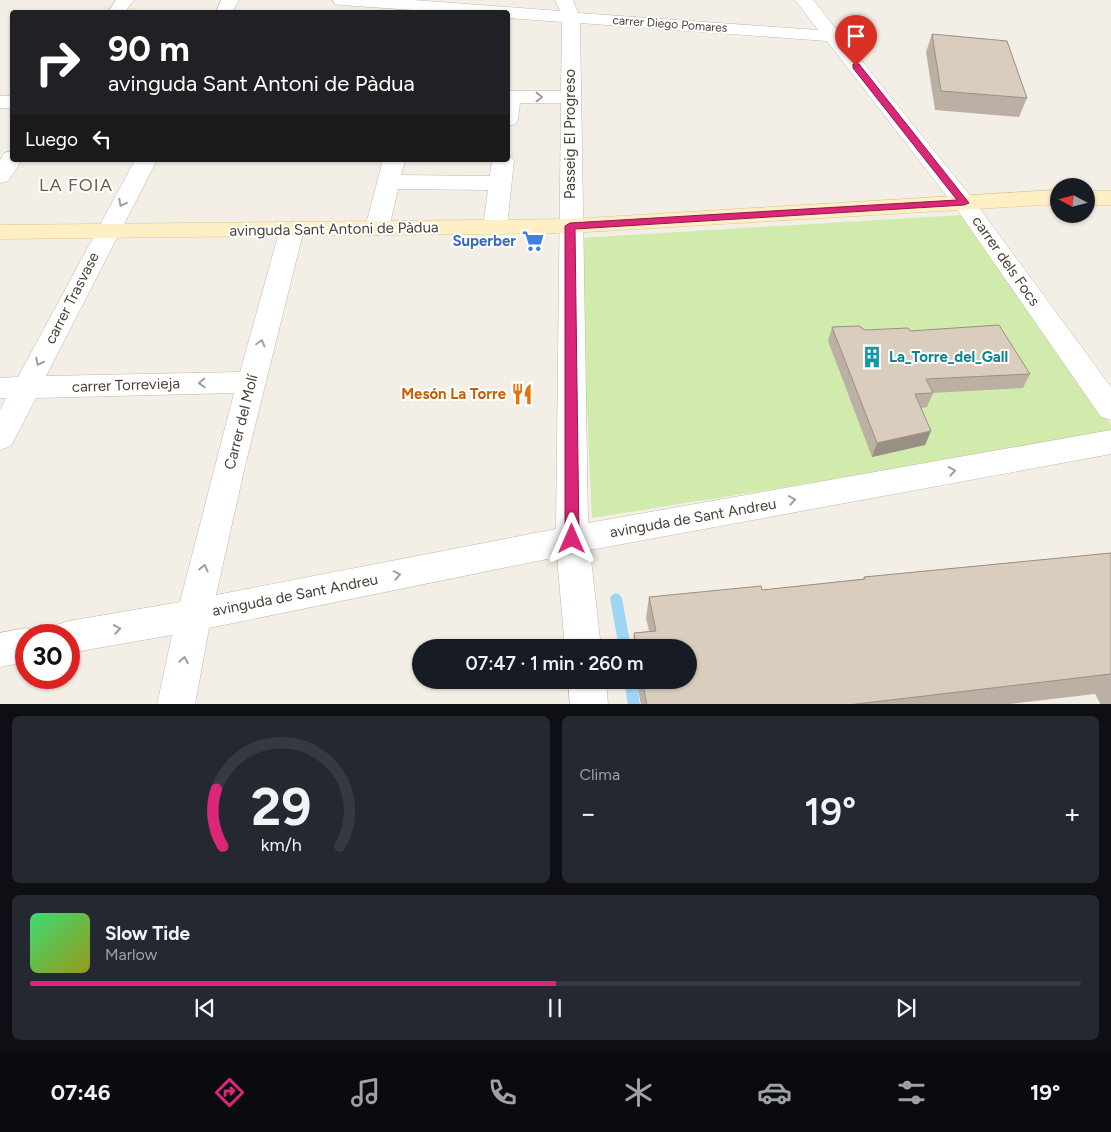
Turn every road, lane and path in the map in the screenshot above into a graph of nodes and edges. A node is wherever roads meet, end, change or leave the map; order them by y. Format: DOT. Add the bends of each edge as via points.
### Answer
graph roads {
  1 [pos="341,0"];
  2 [pos="804,0"];
  3 [pos="384,2"];
  4 [pos="567,8"];
  5 [pos="426,9"];
  6 [pos="453,10"];
  7 [pos="510,12"];
  8 [pos="832,36"];
  9 [pos="510,97"];
  10 [pos="571,97"];
  11 [pos="10,161"];
  12 [pos="145,162"];
  13 [pos="503,162"];
  14 [pos="391,171"];
  15 [pos="0,176"];
  16 [pos="500,183"];
  17 [pos="1050,198"];
  18 [pos="1095,198"];
  19 [pos="1111,198"];
  20 [pos="964,203"];
  21 [pos="570,226"];
  22 [pos="496,227"];
  23 [pos="377,228"];
  24 [pos="292,229"];
  25 [pos="107,231"];
  26 [pos="0,232"];
  27 [pos="251,382"];
  28 [pos="13,388"];
  29 [pos="1111,409"];
  30 [pos="0,438"];
  31 [pos="1111,442"];
  32 [pos="572,539"];
  33 [pos="192,616"];
  34 [pos="80,635"];
  35 [pos="582,639"];
  36 [pos="15,647"];
  37 [pos="0,650"];
  38 [pos="587,689"];
  39 [pos="176,704"];
  40 [pos="589,704"];
  1 -- 3 [label="street, carrer Diego Pomares"];
  2 -- 8 [label="street, carrer dels Focs"];
  3 -- 5 [label="street, carrer Diego Pomares"];
  4 -- 7 [label="street, carrer Diego Pomares"];
  4 -- 8 [label="street, carrer Diego Pomares"];
  4 -- 10 [label="street, Passeig El Progreso"];
  5 -- 6 [label="street, carrer Diego Pomares"];
  8 -- 20 [label="street, carrer dels Focs"];
  9 -- 10 [label="street, one-way"];
  10 -- 21 [label="street, Passeig El Progreso"];
  11 -- 15 [label="street"];
  12 -- 25 [label="street, carrer Trasvase, one-way"];
  13 -- 16 [label="street"];
  14 -- 16 [label="street"];
  14 -- 23 [label="street"];
  16 -- 22 [label="street"];
  17 -- 20 [label="main road, avinguda Sant Antoni de Pàdua"];
  18 -- 19 [label="main road"];
  20 -- 21 [label="main road, avinguda Sant Antoni de Pàdua"];
  20 -- 29 [label="street, carrer dels Focs"];
  21 -- 22 [label="main road, avinguda Sant Antoni de Pàdua"];
  21 -- 32 [label="street, Passeig El Progreso"];
  22 -- 23 [label="main road, avinguda Sant Antoni de Pàdua"];
  23 -- 24 [label="main road, avinguda Sant Antoni de Pàdua"];
  24 -- 25 [label="main road, avinguda Sant Antoni de Pàdua"];
  27 -- 24 [label="street, Carrer del Molí, one-way"];
  25 -- 26 [label="main road, avinguda Sant Antoni de Pàdua"];
  25 -- 28 [label="street, carrer Trasvase, one-way"];
  27 -- 28 [label="street, carrer Torrevieja, one-way"];
  33 -- 27 [label="street, Carrer del Molí, one-way"];
  28 -- 30 [label="street, carrer Trasvase"];
  32 -- 31 [label="street, avinguda de Sant Andreu, one-way"];
  33 -- 32 [label="street, avinguda de Sant Andreu, one-way"];
  32 -- 35 [label="street, Passeig El Progreso"];
  34 -- 33 [label="street, avinguda de Sant Andreu, one-way"];
  39 -- 33 [label="street, Carrer del Molí, one-way"];
  36 -- 37 [label="street"];
  38 -- 40 [label="street"];
}
